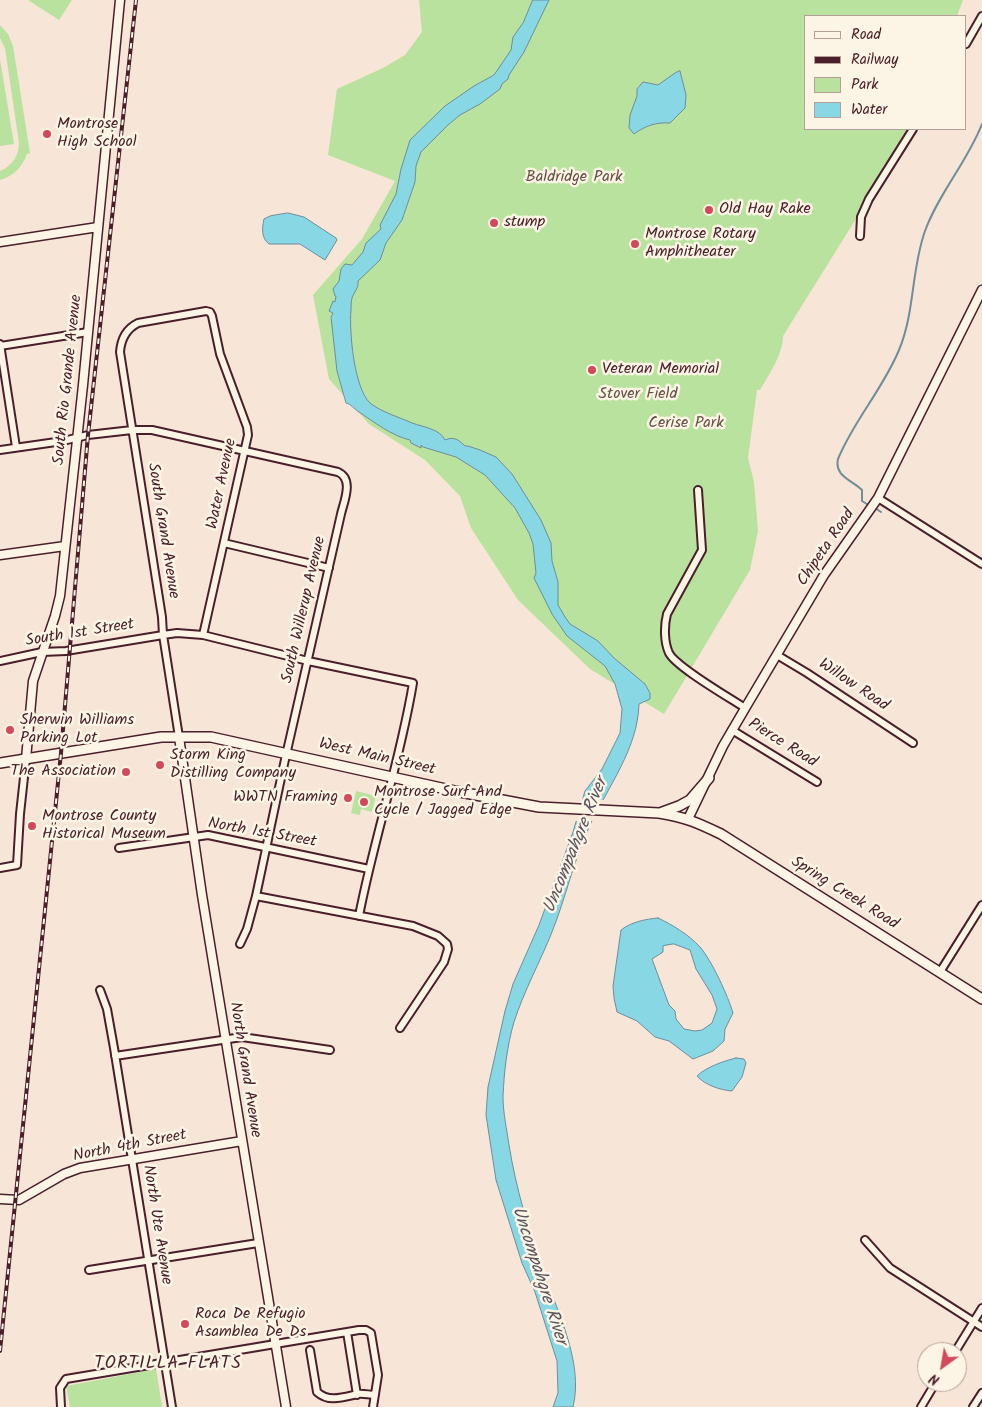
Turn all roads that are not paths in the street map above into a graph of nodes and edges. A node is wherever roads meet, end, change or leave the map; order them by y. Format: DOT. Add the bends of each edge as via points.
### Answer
graph roads {
  1 [pos="120,0"];
  2 [pos="982,16"];
  3 [pos="967,42"];
  4 [pos="913,130"];
  5 [pos="98,227"];
  6 [pos="860,236"];
  7 [pos="0,242"];
  8 [pos="982,290"];
  9 [pos="210,312"];
  10 [pos="88,332"];
  11 [pos="0,346"];
  12 [pos="132,430"];
  13 [pos="77,438"];
  14 [pos="16,447"];
  15 [pos="0,450"];
  16 [pos="244,450"];
  17 [pos="698,490"];
  18 [pos="878,498"];
  19 [pos="224,543"];
  20 [pos="65,546"];
  21 [pos="0,556"];
  22 [pos="982,564"];
  23 [pos="329,568"];
  24 [pos="203,634"];
  25 [pos="164,635"];
  26 [pos="42,652"];
  27 [pos="777,655"];
  28 [pos="0,661"];
  29 [pos="308,661"];
  30 [pos="745,708"];
  31 [pos="732,730"];
  32 [pos="178,736"];
  33 [pos="913,743"];
  34 [pos="286,753"];
  35 [pos="26,759"];
  36 [pos="0,763"];
  37 [pos="393,776"];
  38 [pos="709,778"];
  39 [pos="817,782"];
  40 [pos="659,813"];
  41 [pos="688,819"];
  42 [pos="194,837"];
  43 [pos="267,846"];
  44 [pos="119,848"];
  45 [pos="0,868"];
  46 [pos="369,869"];
  47 [pos="256,896"];
  48 [pos="982,905"];
  49 [pos="359,916"];
  50 [pos="240,944"];
  51 [pos="940,972"];
  52 [pos="100,990"];
  53 [pos="982,999"];
  54 [pos="400,1028"];
  55 [pos="225,1039"];
  56 [pos="330,1050"];
  57 [pos="115,1056"];
  58 [pos="242,1141"];
  59 [pos="131,1159"];
  60 [pos="0,1199"];
  61 [pos="865,1240"];
  62 [pos="258,1243"];
  63 [pos="148,1261"];
  64 [pos="89,1270"];
  65 [pos="982,1308"];
  66 [pos="973,1321"];
  67 [pos="982,1327"];
  68 [pos="347,1332"];
  69 [pos="960,1342"];
  70 [pos="275,1344"];
  71 [pos="310,1350"];
  72 [pos="165,1362"];
  73 [pos="930,1392"];
  74 [pos="982,1393"];
  75 [pos="357,1395"];
  76 [pos="375,1395"];
  77 [pos="61,1407"];
  78 [pos="172,1407"];
  79 [pos="286,1407"];
  80 [pos="373,1407"];
  81 [pos="921,1407"];
  82 [pos="973,1407"];
  1 -- 5 [label="street, South Rio Grande Avenue"];
  2 -- 3 [label="street"];
  4 -- 6 [label="street" via="869,199 862,217"];
  5 -- 7 [label="street"];
  5 -- 10 [label="street, South Rio Grande Avenue"];
  8 -- 18 [label="street, Chipeta Road"];
  9 -- 12 [label="street, South Grand Avenue" via="138,323 126,332 120,352"];
  9 -- 16 [label="street, Water Avenue" via="220,354 247,427"];
  10 -- 11 [label="street"];
  10 -- 13 [label="street, South Rio Grande Avenue"];
  11 -- 14 [label="street"];
  12 -- 13 [label="street"];
  12 -- 16 [label="street" via="152,430"];
  12 -- 25 [label="street, South Grand Avenue"];
  13 -- 14 [label="street"];
  13 -- 20 [label="street, South Rio Grande Avenue"];
  14 -- 15 [label="street"];
  16 -- 19 [label="street, Water Avenue"];
  16 -- 23 [label="street, South Willerup Avenue" via="343,474 346,489"];
  17 -- 30 [label="street" via="702,550 666,614 666,641 670,654 680,665"];
  18 -- 22 [label="street"];
  18 -- 27 [label="street, Chipeta Road" via="824,575"];
  19 -- 23 [label="street"];
  19 -- 24 [label="street, Water Avenue"];
  20 -- 21 [label="street"];
  20 -- 26 [label="street, South Rio Grande Avenue" via="60,596"];
  23 -- 29 [label="street, South Willerup Avenue"];
  24 -- 25 [label="street, South 1st Street"];
  24 -- 29 [label="street, South 1st Street"];
  25 -- 26 [label="street, South 1st Street"];
  25 -- 32 [label="street, South Grand Avenue"];
  26 -- 28 [label="street, South 1st Street"];
  26 -- 35 [label="street, South Rio Grande Avenue" via="33,681"];
  27 -- 30 [label="street, Chipeta Road"];
  27 -- 33 [label="street, Willow Road" via="808,672"];
  29 -- 34 [label="street, South Willerup Avenue"];
  29 -- 37 [label="street, South 1st Street" via="413,683"];
  30 -- 31 [label="street, Chipeta Road"];
  31 -- 38 [label="street, Chipeta Road"];
  31 -- 39 [label="street, Pierce Road"];
  32 -- 34 [label="main road, West Main Street" via="211,737"];
  32 -- 35 [label="main road, West Main Street"];
  32 -- 42 [label="street, North Grand Avenue"];
  34 -- 37 [label="main road, West Main Street"];
  34 -- 43 [label="street, South Willerup Avenue"];
  35 -- 36 [label="main road, West Main Street"];
  35 -- 45 [label="street" via="17,865"];
  37 -- 40 [label="main road, West Main Street" via="538,807"];
  37 -- 46 [label="street"];
  38 -- 40 [label="main road" via="690,800"];
  38 -- 41 [label="street, Chipeta Road"];
  40 -- 41 [label="main road, West Main Street"];
  41 -- 51 [label="main road, Spring Creek Road" via="721,834"];
  42 -- 43 [label="street, North 1st Street" via="208,835"];
  42 -- 44 [label="street, North 1st Street"];
  42 -- 55 [label="street, North Grand Avenue"];
  43 -- 46 [label="street, North 1st Street"];
  43 -- 47 [label="street, South Willerup Avenue"];
  46 -- 49 [label="street"];
  47 -- 49 [label="street"];
  47 -- 50 [label="street, South Willerup Avenue" via="248,929"];
  48 -- 51 [label="street"];
  49 -- 54 [label="street" via="413,926 438,936 447,944 448,955"];
  51 -- 53 [label="main road, Spring Creek Road"];
  52 -- 57 [label="street, North Ute Avenue" via="107,1008"];
  55 -- 56 [label="street" via="242,1037"];
  55 -- 57 [label="street"];
  55 -- 58 [label="street, North Grand Avenue"];
  57 -- 59 [label="street, North Ute Avenue"];
  58 -- 59 [label="street, North 4th Street"];
  58 -- 62 [label="street, North Grand Avenue"];
  59 -- 60 [label="street, North 4th Street" via="80,1168 24,1198"];
  59 -- 63 [label="street, North Ute Avenue"];
  61 -- 66 [label="street" via="890,1268"];
  62 -- 63 [label="street"];
  62 -- 70 [label="street, North Grand Avenue"];
  63 -- 64 [label="street"];
  63 -- 72 [label="street, North Ute Avenue"];
  65 -- 66 [label="street"];
  66 -- 67 [label="street"];
  66 -- 69 [label="street"];
  68 -- 70 [label="street"];
  68 -- 75 [label="street"];
  68 -- 76 [label="street" via="366,1330 371,1333 378,1375"];
  70 -- 72 [label="street"];
  70 -- 79 [label="street, North Grand Avenue"];
  71 -- 75 [label="street" via="317,1392 321,1396 345,1399"];
  72 -- 77 [label="street" via="66,1379 60,1388"];
  72 -- 78 [label="street, North Ute Avenue"];
  73 -- 81 [label="street"];
  74 -- 82 [label="street"];
  75 -- 76 [label="street"];
  76 -- 80 [label="street"];
}
